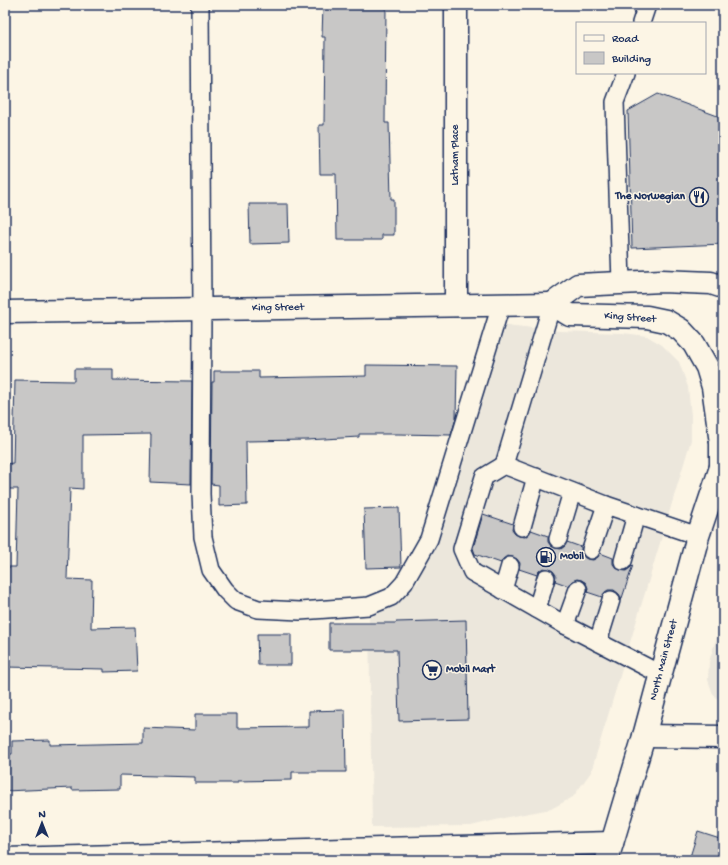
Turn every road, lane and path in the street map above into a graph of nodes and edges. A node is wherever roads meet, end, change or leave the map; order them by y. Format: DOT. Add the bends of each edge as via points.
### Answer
graph roads {
  1 [pos="200,5"];
  2 [pos="456,5"];
  3 [pos="647,5"];
  4 [pos="641,22"];
  5 [pos="626,74"];
  6 [pos="621,282"];
  7 [pos="723,287"];
  8 [pos="552,304"];
  9 [pos="456,305"];
  10 [pos="501,305"];
  11 [pos="202,309"];
  12 [pos="5,312"];
  13 [pos="722,464"];
  14 [pos="504,465"];
  15 [pos="536,477"];
  16 [pos="572,492"];
  17 [pos="606,505"];
  18 [pos="636,515"];
  19 [pos="522,527"];
  20 [pos="698,536"];
  21 [pos="558,539"];
  22 [pos="591,550"];
  23 [pos="622,561"];
  24 [pos="510,566"];
  25 [pos="546,578"];
  26 [pos="578,589"];
  27 [pos="503,590"];
  28 [pos="611,600"];
  29 [pos="537,609"];
  30 [pos="565,624"];
  31 [pos="598,642"];
  32 [pos="660,674"];
  33 [pos="644,736"];
  34 [pos="723,737"];
  35 [pos="610,852"];
  36 [pos="217,857"];
  37 [pos="5,859"];
  1 -- 11 [label="lane"];
  2 -- 9 [label="street, Latham Place"];
  3 -- 4 [label="lane"];
  5 -- 6 [label="lane" via="615,102"];
  6 -- 7 [label="street" via="711,283"];
  6 -- 8 [label="street" via="578,285"];
  8 -- 10 [label="street, King Street"];
  8 -- 13 [label="street, King Street" via="570,315 647,317 666,321 681,330 694,344 707,367 713,387"];
  8 -- 14 [label="lane"];
  9 -- 10 [label="street, King Street"];
  9 -- 11 [label="street, King Street"];
  10 -- 11 [label="lane" via="429,539 404,583 391,598 368,606 300,611 258,609 236,601 211,570 203,536"];
  11 -- 12 [label="street, King Street"];
  13 -- 20 [label="street, North Main Street"];
  14 -- 15 [label="lane"];
  14 -- 27 [label="lane" via="484,477 462,549 472,572"];
  15 -- 16 [label="lane"];
  15 -- 19 [label="lane"];
  16 -- 17 [label="lane"];
  16 -- 21 [label="lane"];
  17 -- 18 [label="lane"];
  17 -- 22 [label="lane"];
  18 -- 20 [label="lane"];
  18 -- 23 [label="lane"];
  20 -- 32 [label="street, North Main Street"];
  24 -- 27 [label="lane"];
  25 -- 29 [label="lane"];
  26 -- 30 [label="lane"];
  27 -- 29 [label="lane"];
  28 -- 31 [label="lane"];
  29 -- 30 [label="lane"];
  30 -- 31 [label="lane"];
  31 -- 32 [label="lane"];
  32 -- 33 [label="street, North Main Street"];
  33 -- 34 [label="street"];
  33 -- 35 [label="street, North Main Street"];
  35 -- 36 [label="street"];
  36 -- 37 [label="street"];
}
